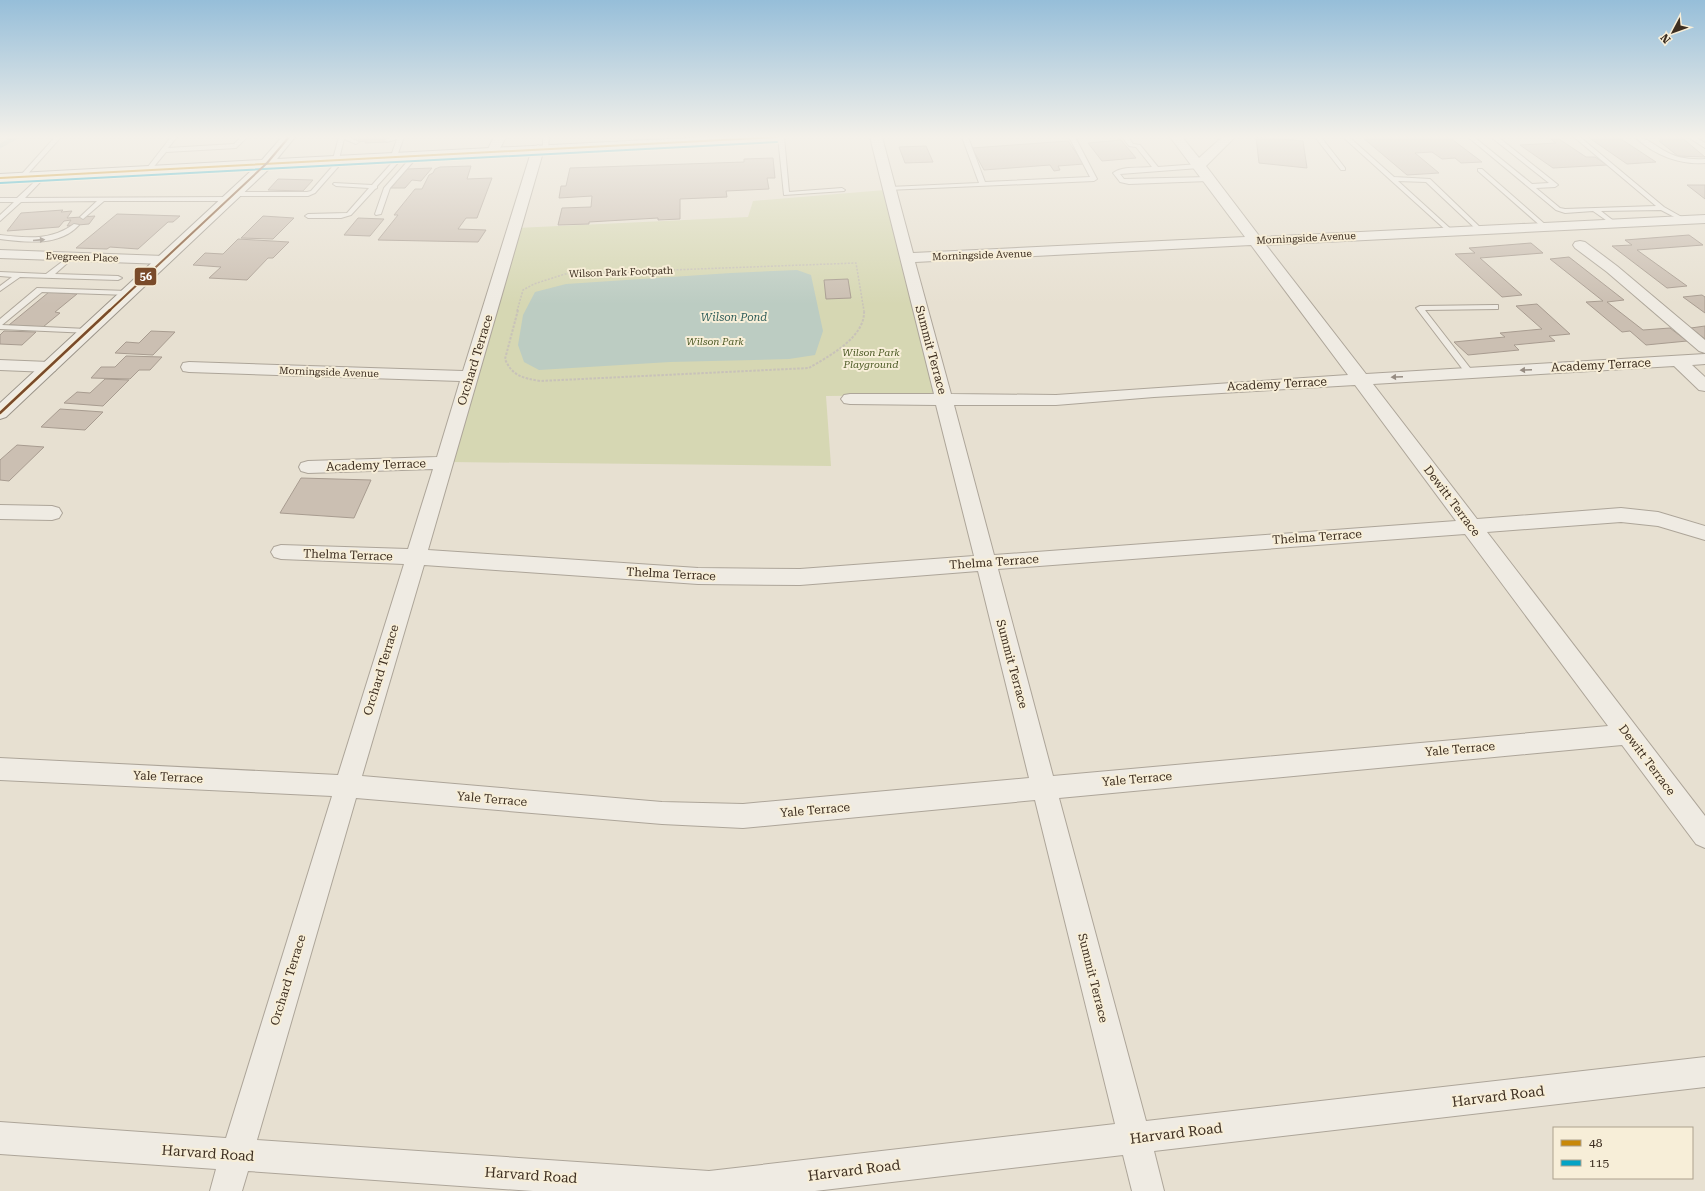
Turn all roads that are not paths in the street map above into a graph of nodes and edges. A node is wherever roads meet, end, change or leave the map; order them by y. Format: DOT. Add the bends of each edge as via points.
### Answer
graph roads {
  1 [pos="26,193"];
  2 [pos="235,193"];
  3 [pos="312,193"];
  4 [pos="369,193"];
  5 [pos="385,193"];
  6 [pos="528,193"];
  7 [pos="786,193"];
  8 [pos="806,193"];
  9 [pos="890,193"];
  10 [pos="1219,193"];
  11 [pos="1408,193"];
  12 [pos="1441,193"];
  13 [pos="1506,193"];
  14 [pos="1539,193"];
  15 [pos="1644,193"];
  16 [pos="231,196"];
  17 [pos="20,199"];
  18 [pos="104,199"];
  19 [pos="0,200"];
  20 [pos="1662,208"];
  21 [pos="1594,209"];
  22 [pos="378,214"];
  23 [pos="308,216"];
  24 [pos="83,217"];
  25 [pos="0,219"];
  26 [pos="1705,219"];
  27 [pos="1684,220"];
  28 [pos="1613,223"];
  29 [pos="76,225"];
  30 [pos="1545,227"];
  31 [pos="1480,230"];
  32 [pos="1450,231"];
  33 [pos="0,237"];
  34 [pos="1254,240"];
  35 [pos="1580,245"];
  36 [pos="0,254"];
  37 [pos="71,257"];
  38 [pos="907,258"];
  39 [pos="164,260"];
  40 [pos="0,274"];
  41 [pos="18,275"];
  42 [pos="48,276"];
  43 [pos="118,278"];
  44 [pos="0,289"];
  45 [pos="128,293"];
  46 [pos="1495,307"];
  47 [pos="0,323"];
  48 [pos="0,327"];
  49 [pos="87,331"];
  50 [pos="1705,348"];
  51 [pos="1705,359"];
  52 [pos="1678,361"];
  53 [pos="0,365"];
  54 [pos="49,367"];
  55 [pos="189,367"];
  56 [pos="1470,373"];
  57 [pos="470,376"];
  58 [pos="1360,379"];
  59 [pos="1705,386"];
  60 [pos="850,398"];
  61 [pos="944,399"];
  62 [pos="0,413"];
  63 [pos="444,463"];
  64 [pos="308,467"];
  65 [pos="0,512"];
  66 [pos="52,514"];
  67 [pos="1470,525"];
  68 [pos="1705,533"];
  69 [pos="281,552"];
  70 [pos="415,557"];
  71 [pos="985,562"];
  72 [pos="1628,734"];
  73 [pos="0,769"];
  74 [pos="347,786"];
  75 [pos="1044,788"];
  76 [pos="1705,836"];
  77 [pos="1705,1072"];
  78 [pos="0,1138"];
  79 [pos="1134,1138"];
  80 [pos="236,1156"];
  81 [pos="226,1191"];
  82 [pos="1148,1191"];
  1 -- 17 [label="lane"];
  2 -- 16 [label="main road"];
  3 -- 16 [label="lane"];
  4 -- 23 [label="lane" via="349,214"];
  5 -- 22 [label="lane"];
  6 -- 57 [label="street, Orchard Terrace"];
  7 -- 8 [label="lane"];
  9 -- 38 [label="street, Summit Terrace"];
  10 -- 34 [label="street, Dewitt Terrace"];
  11 -- 32 [label="lane"];
  12 -- 31 [label="lane"];
  13 -- 30 [label="lane"];
  14 -- 21 [label="lane" via="1558,209"];
  15 -- 20 [label="lane"];
  16 -- 18 [label="lane"];
  16 -- 39 [label="main road"];
  17 -- 18 [label="lane"];
  17 -- 19 [label="lane"];
  17 -- 25 [label="lane"];
  18 -- 24 [label="lane"];
  20 -- 21 [label="lane"];
  20 -- 27 [label="lane"];
  21 -- 28 [label="lane"];
  26 -- 27 [label="street, Morningside Avenue"];
  27 -- 28 [label="street, Morningside Avenue"];
  28 -- 30 [label="street, Morningside Avenue"];
  33 -- 29 [label="lane, one-way" via="41,240 62,235"];
  30 -- 31 [label="street, Morningside Avenue"];
  31 -- 32 [label="street, Morningside Avenue"];
  32 -- 34 [label="street, Morningside Avenue"];
  34 -- 38 [label="street, Morningside Avenue"];
  34 -- 58 [label="street, Dewitt Terrace"];
  35 -- 50 [label="street"];
  36 -- 37 [label="street, Evegreen Place"];
  37 -- 39 [label="street, Evegreen Place"];
  37 -- 42 [label="lane"];
  38 -- 61 [label="street, Summit Terrace"];
  39 -- 45 [label="main road"];
  40 -- 41 [label="lane"];
  41 -- 42 [label="lane"];
  41 -- 44 [label="lane"];
  42 -- 43 [label="lane"];
  45 -- 47 [label="lane" via="40,290"];
  45 -- 49 [label="main road"];
  46 -- 56 [label="lane" via="1420,308"];
  48 -- 49 [label="lane"];
  49 -- 54 [label="main road"];
  51 -- 52 [label="street, Academy Terrace"];
  52 -- 56 [label="street, Academy Terrace, one-way"];
  52 -- 59 [label="street"];
  53 -- 54 [label="street"];
  54 -- 62 [label="main road"];
  55 -- 57 [label="street, Morningside Avenue"];
  56 -- 58 [label="street, Academy Terrace, one-way"];
  57 -- 63 [label="street, Orchard Terrace"];
  58 -- 61 [label="street, Academy Terrace" via="1056,400"];
  58 -- 67 [label="street, Dewitt Terrace"];
  60 -- 61 [label="street, Academy Terrace"];
  61 -- 71 [label="street, Summit Terrace"];
  63 -- 64 [label="street, Academy Terrace"];
  63 -- 70 [label="street, Orchard Terrace"];
  65 -- 66 [label="street"];
  67 -- 68 [label="street, Thelma Terrace" via="1621,515 1658,519"];
  67 -- 71 [label="street, Thelma Terrace"];
  67 -- 72 [label="street, Dewitt Terrace"];
  69 -- 70 [label="street, Thelma Terrace"];
  70 -- 71 [label="street, Thelma Terrace" via="698,576 800,577"];
  70 -- 74 [label="street, Orchard Terrace"];
  71 -- 75 [label="street, Summit Terrace"];
  72 -- 75 [label="street, Yale Terrace"];
  72 -- 76 [label="street, Dewitt Terrace"];
  73 -- 74 [label="street, Yale Terrace"];
  74 -- 75 [label="street, Yale Terrace" via="662,813 743,816"];
  74 -- 80 [label="street, Orchard Terrace"];
  75 -- 79 [label="street, Summit Terrace"];
  77 -- 79 [label="street, Harvard Road"];
  78 -- 80 [label="street, Harvard Road"];
  79 -- 80 [label="street, Harvard Road" via="709,1187"];
  79 -- 82 [label="street, Summit Terrace"];
  80 -- 81 [label="street, Orchard Terrace"];
}
